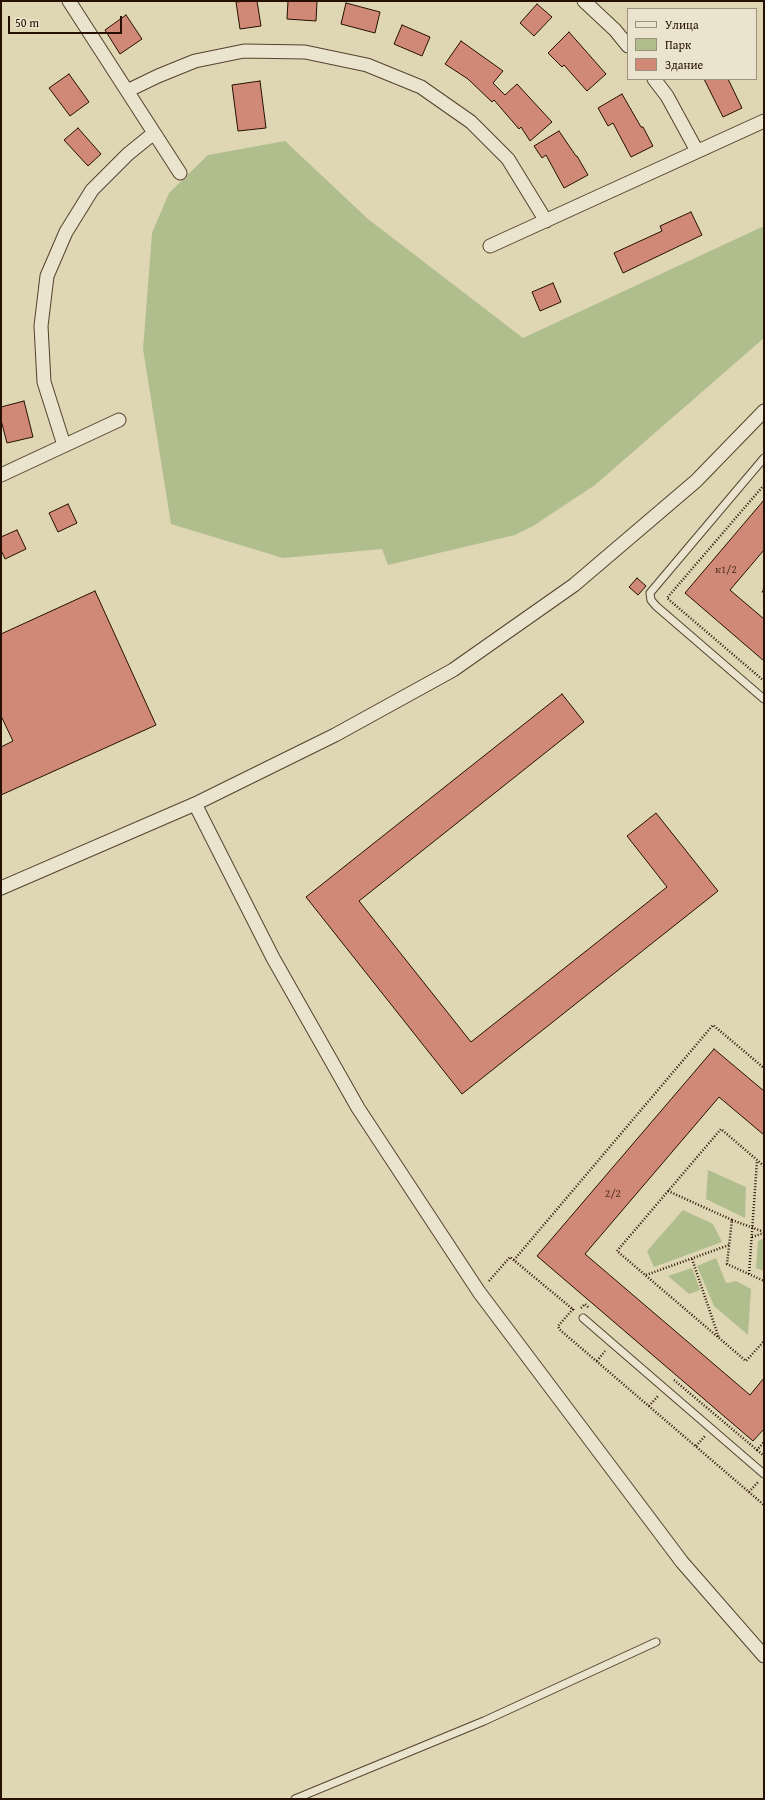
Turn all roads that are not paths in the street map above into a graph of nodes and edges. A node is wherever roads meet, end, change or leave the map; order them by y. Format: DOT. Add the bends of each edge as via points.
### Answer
graph roads {
  1 [pos="69,1"];
  2 [pos="584,1"];
  3 [pos="627,45"];
  4 [pos="655,80"];
  5 [pos="127,91"];
  6 [pos="764,121"];
  7 [pos="154,133"];
  8 [pos="697,151"];
  9 [pos="180,173"];
  10 [pos="546,221"];
  11 [pos="490,246"];
  12 [pos="764,411"];
  13 [pos="119,420"];
  14 [pos="64,445"];
  15 [pos="764,458"];
  16 [pos="1,475"];
  17 [pos="764,699"];
  18 [pos="195,804"];
  19 [pos="1,888"];
  20 [pos="583,1318"];
  21 [pos="763,1471"];
  22 [pos="656,1642"];
  23 [pos="764,1656"];
  24 [pos="295,1799"];
  1 -- 5 [label="street"];
  2 -- 3 [label="street" via="616,30"];
  4 -- 8 [label="street" via="667,96"];
  5 -- 7 [label="street"];
  5 -- 10 [label="street" via="195,61 244,50 305,52 367,65 421,88 471,122 508,159"];
  6 -- 8 [label="street"];
  7 -- 9 [label="street"];
  7 -- 14 [label="street" via="128,154 92,190 66,232 47,276 41,326 44,382"];
  8 -- 10 [label="street"];
  10 -- 11 [label="street"];
  12 -- 18 [label="street" via="696,481 574,585 453,670 336,735"];
  13 -- 14 [label="street"];
  14 -- 16 [label="street"];
  15 -- 17 [label="lane" via="650,593 651,600 656,606"];
  18 -- 19 [label="street"];
  18 -- 23 [label="street" via="272,958 358,1108 479,1292 682,1562"];
  20 -- 21 [label="lane"];
  22 -- 24 [label="lane" via="484,1721"];
}
